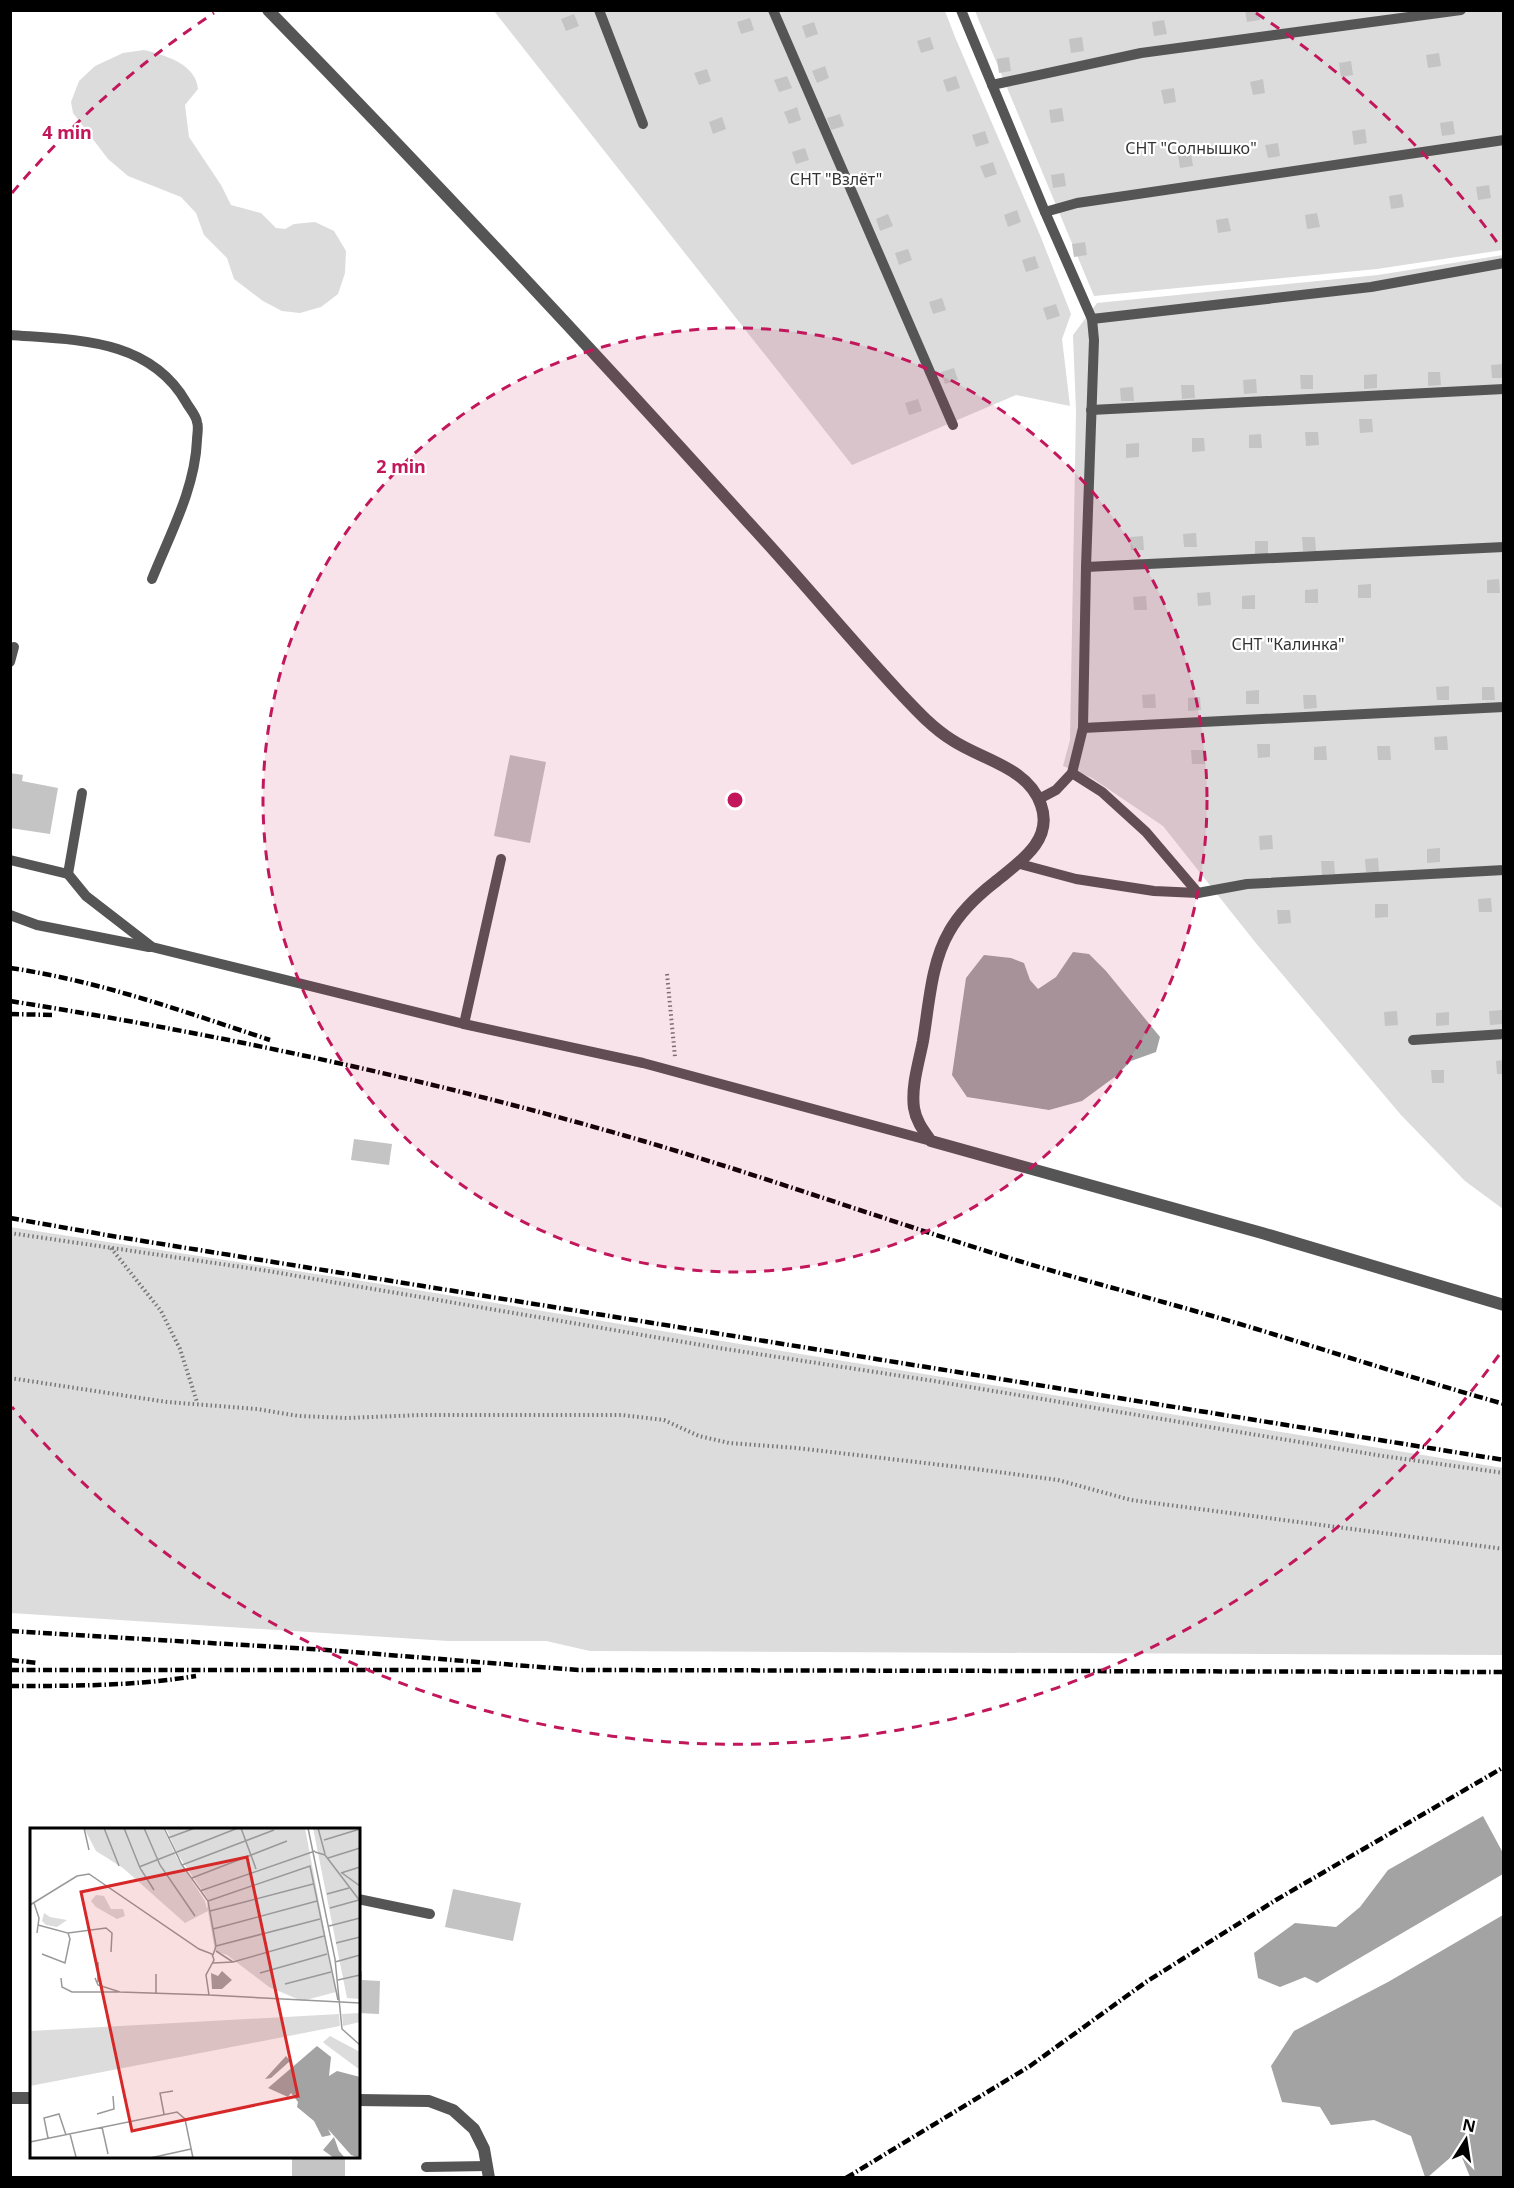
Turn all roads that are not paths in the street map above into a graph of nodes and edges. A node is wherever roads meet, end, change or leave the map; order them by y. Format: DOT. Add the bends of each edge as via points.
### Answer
graph roads {
  1 [pos="268,10"];
  2 [pos="599,10"];
  3 [pos="773,10"];
  4 [pos="961,10"];
  5 [pos="1461,10"];
  6 [pos="992,85"];
  7 [pos="643,124"];
  8 [pos="1503,140"];
  9 [pos="1045,212"];
  10 [pos="1503,263"];
  11 [pos="1092,319"];
  12 [pos="10,335"];
  13 [pos="1503,389"];
  14 [pos="1091,410"];
  15 [pos="953,425"];
  16 [pos="1503,547"];
  17 [pos="1086,567"];
  18 [pos="152,579"];
  19 [pos="14,647"];
  20 [pos="10,662"];
  21 [pos="1503,707"];
  22 [pos="1083,728"];
  23 [pos="1072,773"];
  24 [pos="82,793"];
  25 [pos="1039,799"];
  26 [pos="501,859"];
  27 [pos="10,860"];
  28 [pos="1020,864"];
  29 [pos="1503,870"];
  30 [pos="68,874"];
  31 [pos="1198,893"];
  32 [pos="10,915"];
  33 [pos="152,947"];
  34 [pos="464,1024"];
  35 [pos="1503,1034"];
  36 [pos="1413,1040"];
  37 [pos="931,1141"];
  38 [pos="1503,1305"];
  39 [pos="360,1899"];
  40 [pos="430,1914"];
  41 [pos="10,2098"];
  42 [pos="30,2098"];
  43 [pos="360,2100"];
  44 [pos="426,2167"];
  45 [pos="488,2172"];
  1 -- 25 [label="street" via="572,330 925,720 953,741 1019,776"];
  2 -- 7 [label="lane"];
  3 -- 15 [label="lane"];
  4 -- 6 [label="lane"];
  5 -- 6 [label="lane" via="1141,53"];
  6 -- 9 [label="lane"];
  8 -- 9 [label="lane" via="1077,203"];
  9 -- 11 [label="lane"];
  10 -- 11 [label="lane" via="1371,286"];
  11 -- 14 [label="lane"];
  12 -- 18 [label="lane" via="120,348 148,361 179,390 197,422 196,455 190,488"];
  13 -- 14 [label="lane"];
  14 -- 17 [label="lane"];
  16 -- 17 [label="lane"];
  17 -- 22 [label="lane"];
  19 -- 20 [label="lane"];
  21 -- 22 [label="lane"];
  22 -- 23 [label="lane"];
  23 -- 25 [label="lane" via="1056,790"];
  23 -- 31 [label="lane" via="1102,792 1146,832"];
  24 -- 30 [label="lane"];
  25 -- 28 [label="street" via="1043,827 1037,845"];
  26 -- 34 [label="lane"];
  27 -- 30 [label="lane"];
  28 -- 31 [label="lane" via="1076,879 1154,891"];
  28 -- 37 [label="street" via="960,914 938,958 914,1107 918,1125"];
  29 -- 31 [label="lane" via="1247,884"];
  30 -- 33 [label="lane" via="86,896"];
  32 -- 33 [label="lane" via="37,925"];
  33 -- 34 [label="lane"];
  34 -- 37 [label="lane" via="676,1072"];
  35 -- 36 [label="lane"];
  37 -- 38 [label="street"];
  39 -- 40 [label="lane"];
  41 -- 42 [label="street"];
  43 -- 45 [label="street" via="429,2101 453,2110 474,2128 484,2148"];
  44 -- 45 [label="lane"];
}
